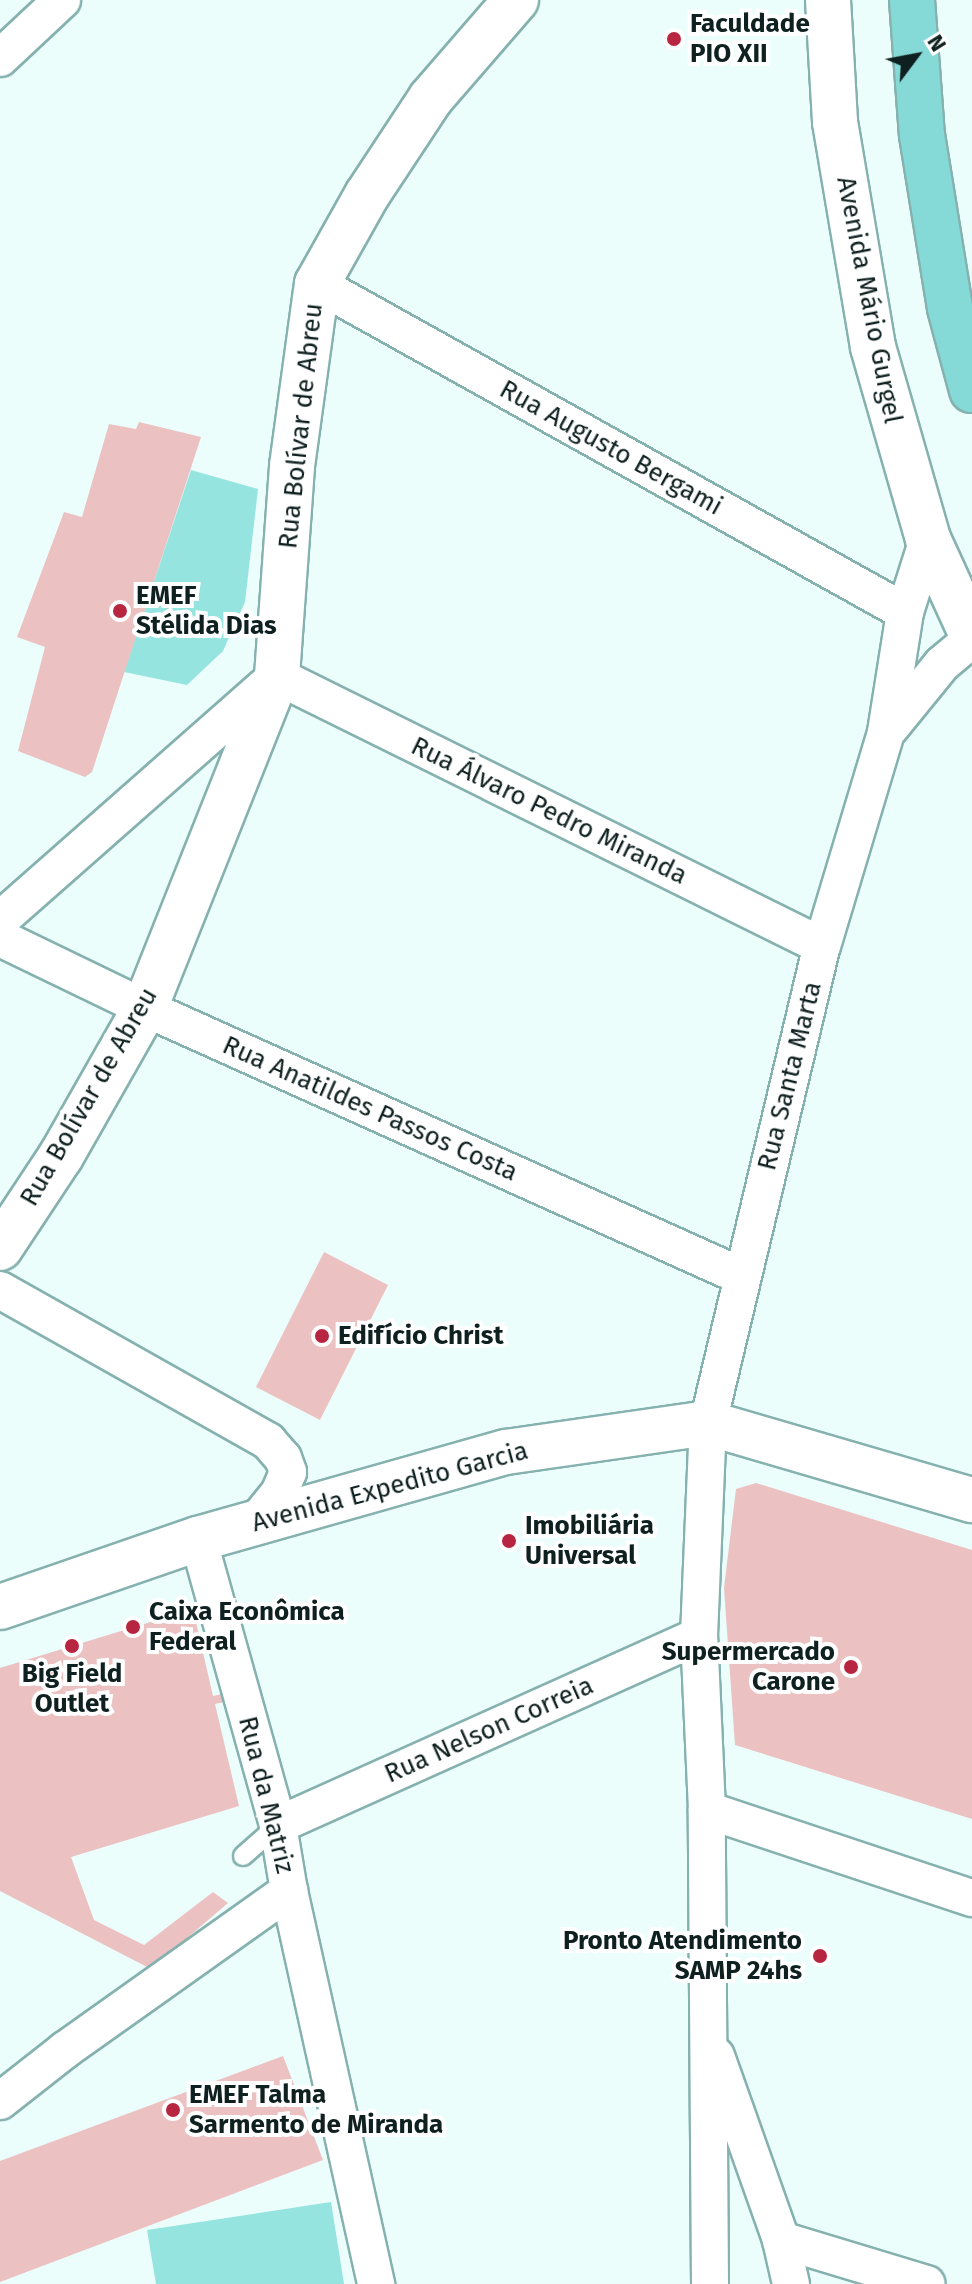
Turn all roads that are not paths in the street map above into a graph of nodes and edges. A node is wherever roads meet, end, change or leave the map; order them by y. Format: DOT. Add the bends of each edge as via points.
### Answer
graph roads {
  1 [pos="62,0"];
  2 [pos="516,0"];
  3 [pos="828,0"];
  4 [pos="912,0"];
  5 [pos="0,58"];
  6 [pos="317,284"];
  7 [pos="972,390"];
  8 [pos="928,539"];
  9 [pos="905,612"];
  10 [pos="972,637"];
  11 [pos="277,676"];
  12 [pos="886,732"];
  13 [pos="0,920"];
  14 [pos="0,938"];
  15 [pos="822,946"];
  16 [pos="145,1008"];
  17 [pos="0,1248"];
  18 [pos="741,1276"];
  19 [pos="0,1290"];
  20 [pos="708,1423"];
  21 [pos="972,1500"];
  22 [pos="256,1521"];
  23 [pos="198,1539"];
  24 [pos="0,1607"];
  25 [pos="699,1636"];
  26 [pos="707,1810"];
  27 [pos="278,1825"];
  28 [pos="243,1856"];
  29 [pos="289,1891"];
  30 [pos="972,1898"];
  31 [pos="706,2028"];
  32 [pos="0,2101"];
  33 [pos="781,2240"];
  34 [pos="376,2284"];
  35 [pos="710,2284"];
  36 [pos="791,2284"];
  37 [pos="927,2284"];
  1 -- 5 [label="street"];
  2 -- 6 [label="main road, Rua Bolívar de Abreu" via="431,98"];
  3 -- 8 [label="main road, Avenida Mário Gurgel" via="835,122 873,347"];
  4 -- 7 [label="main road" via="924,151 950,308"];
  6 -- 9 [label="street, Rua Augusto Bergami"];
  6 -- 11 [label="main road, Rua Bolívar de Abreu" via="292,466"];
  8 -- 9 [label="street, Rua Santa Marta"];
  8 -- 10 [label="main road, Avenida Mário Gurgel"];
  9 -- 12 [label="street, Rua Santa Marta"];
  10 -- 12 [label="street, Rua Santa Marta" via="942,664"];
  11 -- 13 [label="street"];
  11 -- 15 [label="street, Rua Álvaro Pedro Miranda"];
  11 -- 16 [label="main road, Rua Bolívar de Abreu"];
  12 -- 15 [label="street, Rua Santa Marta"];
  14 -- 16 [label="street, Rua Anatildes Passos Costa"];
  15 -- 18 [label="street, Rua Santa Marta"];
  16 -- 17 [label="main road, Rua Bolívar de Abreu" via="61,1156"];
  16 -- 18 [label="street, Rua Anatildes Passos Costa"];
  18 -- 20 [label="street, Rua Santa Marta"];
  19 -- 22 [label="street" via="268,1441 288,1472"];
  20 -- 21 [label="main road, Avenida Expedito Garcia"];
  20 -- 22 [label="main road, Avenida Expedito Garcia" via="506,1452"];
  20 -- 25 [label="street, Rua Santa Marta"];
  22 -- 23 [label="main road, Avenida Expedito Garcia"];
  23 -- 24 [label="main road, Avenida Expedito Garcia"];
  23 -- 27 [label="street, Rua da Matriz"];
  25 -- 26 [label="street, Rua Santa Marta"];
  25 -- 27 [label="street, Rua Nelson Correia"];
  26 -- 30 [label="street"];
  26 -- 31 [label="street, Rua Santa Marta"];
  27 -- 28 [label="lane"];
  27 -- 29 [label="street, Rua da Matriz"];
  29 -- 32 [label="street, Rua da Matriz"];
  29 -- 34 [label="street"];
  31 -- 33 [label="street"];
  31 -- 35 [label="street, Rua Santa Marta"];
  33 -- 36 [label="street"];
  33 -- 37 [label="street"];
}
